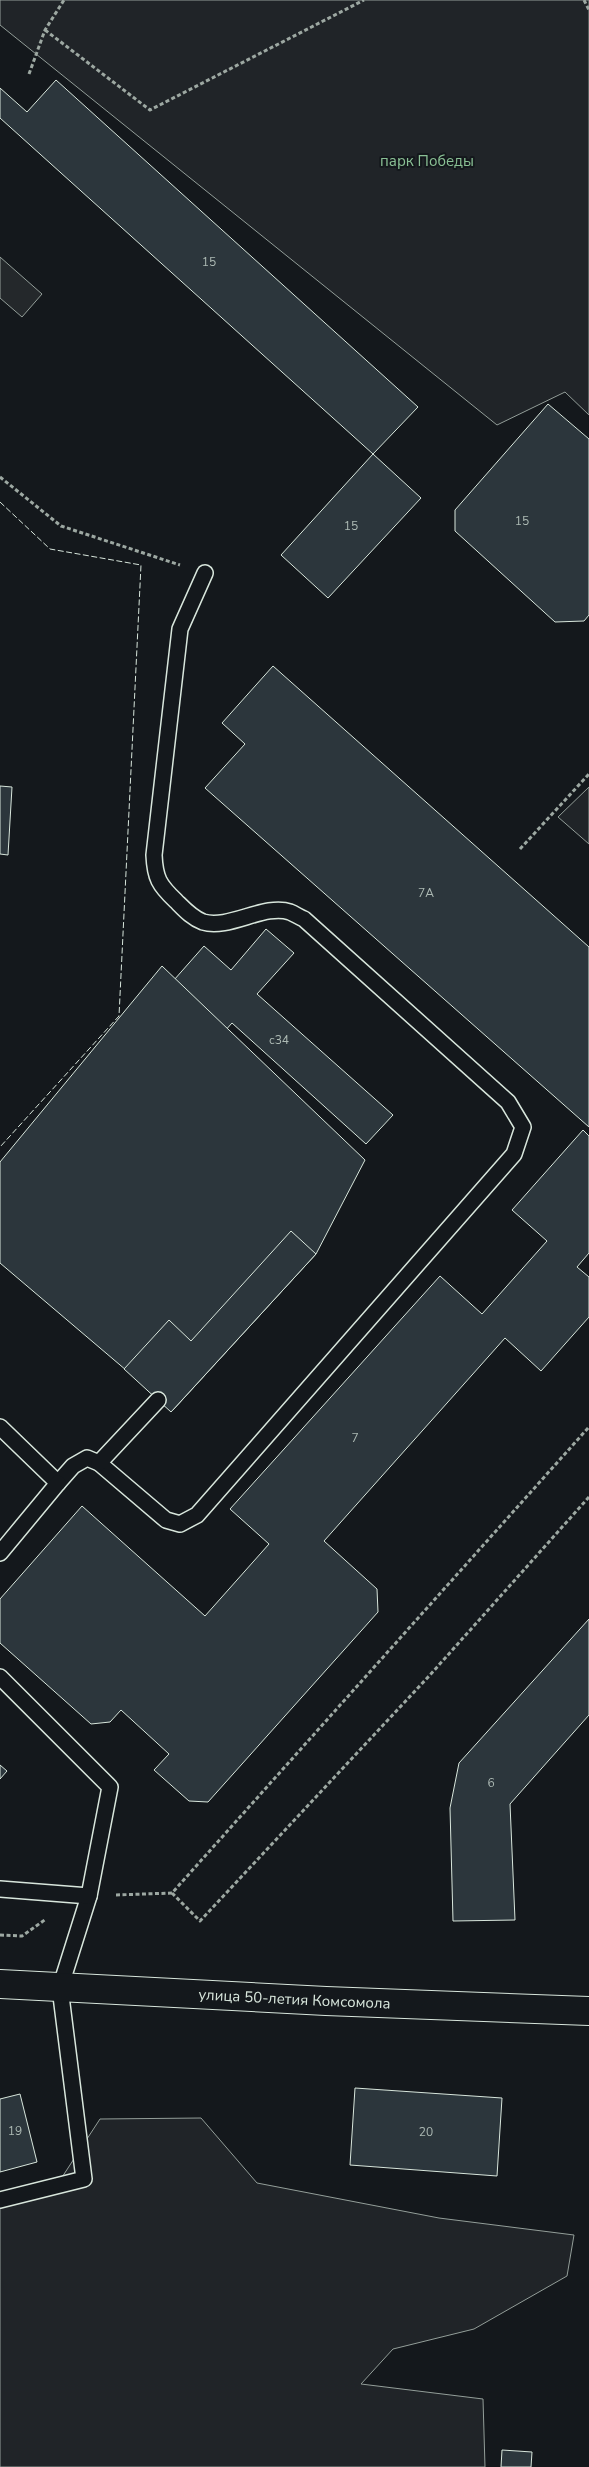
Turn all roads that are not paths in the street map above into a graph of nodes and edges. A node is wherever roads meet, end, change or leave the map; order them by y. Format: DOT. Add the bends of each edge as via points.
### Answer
graph roads {
  1 [pos="205,574"];
  2 [pos="158,1400"];
  3 [pos="0,1427"];
  4 [pos="99,1463"];
  5 [pos="58,1483"];
  6 [pos="0,1553"];
  7 [pos="0,1677"];
  8 [pos="0,1889"];
  9 [pos="89,1896"];
  10 [pos="0,1984"];
  11 [pos="60,1988"];
  12 [pos="589,2011"];
  13 [pos="0,2200"];
  1 -- 4 [label="lane" via="180,629 154,855 155,876 188,913 204,922 224,922 288,911 304,919 508,1102 523,1127 514,1154 197,1514 180,1524 166,1520"];
  2 -- 4 [label="lane"];
  3 -- 5 [label="lane"];
  4 -- 5 [label="lane" via="87,1458 73,1466"];
  5 -- 6 [label="lane"];
  7 -- 9 [label="lane" via="110,1787"];
  8 -- 9 [label="lane"];
  9 -- 11 [label="lane"];
  10 -- 11 [label="street, улица 50-летия Комсомола"];
  11 -- 12 [label="street, улица 50-летия Комсомола"];
  11 -- 13 [label="lane" via="84,2179"];
}
